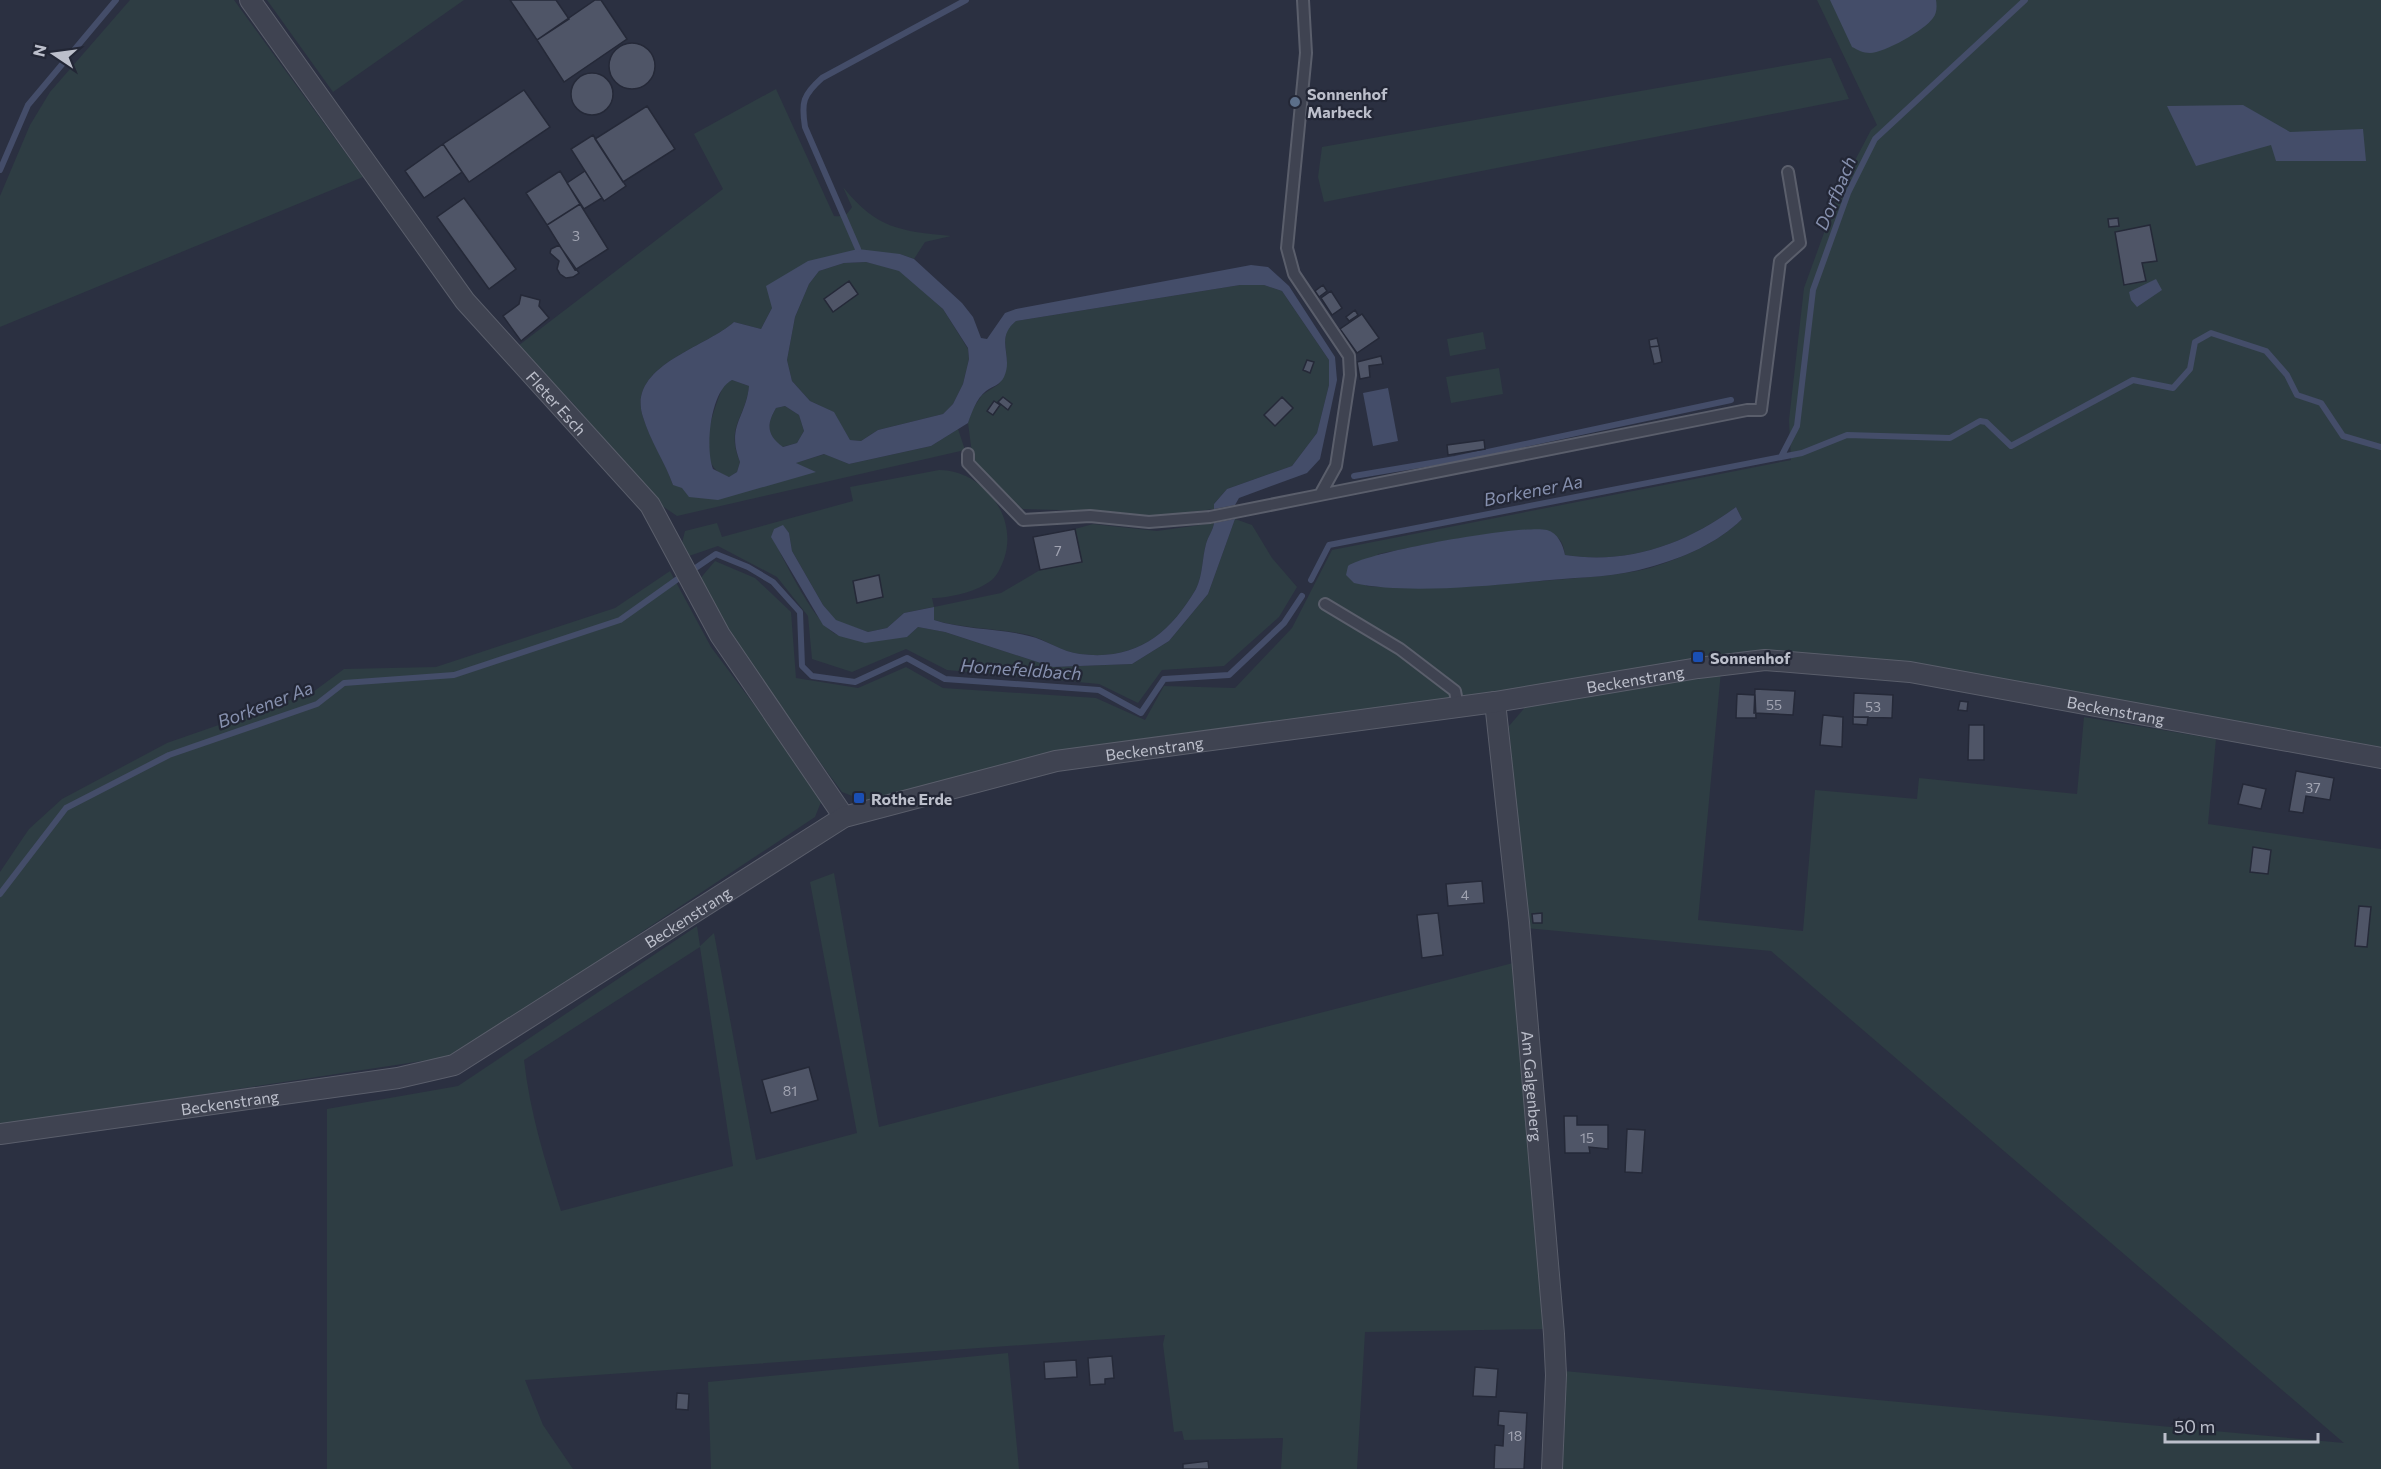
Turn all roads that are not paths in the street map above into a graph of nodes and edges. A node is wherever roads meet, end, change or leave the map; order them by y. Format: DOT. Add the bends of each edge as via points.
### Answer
graph roads {
  1 [pos="250,0"];
  2 [pos="1303,0"];
  3 [pos="1788,172"];
  4 [pos="968,454"];
  5 [pos="1320,495"];
  6 [pos="1325,604"];
  7 [pos="1495,702"];
  8 [pos="1458,707"];
  9 [pos="2381,758"];
  10 [pos="844,817"];
  11 [pos="0,1134"];
  12 [pos="1552,1469"];
  1 -- 10 [label="street, Fleter Esch" via="465,302 650,506 720,635"];
  2 -- 5 [label="lane" via="1306,53 1287,248 1294,274 1349,356 1350,375 1336,466"];
  3 -- 5 [label="lane" via="1800,243 1780,261 1761,410"];
  4 -- 5 [label="lane" via="968,462 1023,520 1090,516 1149,522 1210,517"];
  6 -- 8 [label="lane" via="1400,649 1455,691"];
  7 -- 8 [label="street, Beckenstrang"];
  7 -- 9 [label="street, Beckenstrang" via="1765,660 1910,672"];
  7 -- 12 [label="street, Am Galgenberg" via="1519,922 1554,1334"];
  8 -- 10 [label="street, Beckenstrang" via="1056,761"];
  10 -- 11 [label="street, Beckenstrang" via="454,1065 398,1078"];
}
